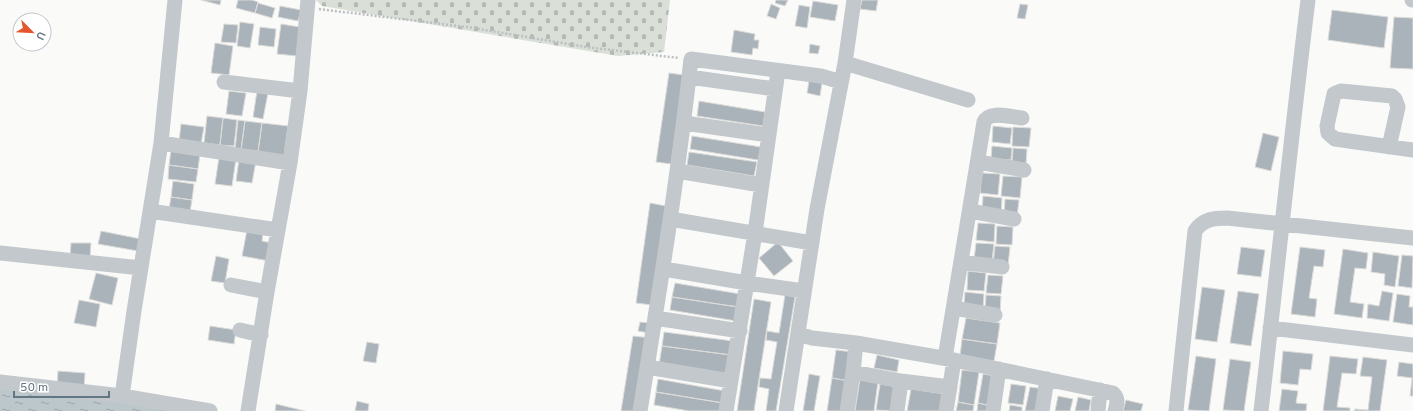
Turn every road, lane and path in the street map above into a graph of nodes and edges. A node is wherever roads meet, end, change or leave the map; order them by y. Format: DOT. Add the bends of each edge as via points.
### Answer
graph roads {
  1 [pos="176,0"];
  2 [pos="854,0"];
  3 [pos="1308,0"];
  4 [pos="307,4"];
  5 [pos="691,60"];
  6 [pos="845,63"];
  7 [pos="778,71"];
  8 [pos="689,76"];
  9 [pos="224,82"];
  10 [pos="841,82"];
  11 [pos="775,89"];
  12 [pos="300,92"];
  13 [pos="968,100"];
  14 [pos="1022,118"];
  15 [pos="684,123"];
  16 [pos="768,135"];
  17 [pos="161,143"];
  18 [pos="1389,147"];
  19 [pos="1413,150"];
  20 [pos="978,162"];
  21 [pos="290,163"];
  22 [pos="1024,170"];
  23 [pos="677,172"];
  24 [pos="762,185"];
  25 [pos="150,211"];
  26 [pos="970,212"];
  27 [pos="670,219"];
  28 [pos="1014,219"];
  29 [pos="1282,224"];
  30 [pos="278,230"];
  31 [pos="755,233"];
  32 [pos="1413,238"];
  33 [pos="812,242"];
  34 [pos="0,253"];
  35 [pos="962,262"];
  36 [pos="1002,267"];
  37 [pos="141,268"];
  38 [pos="664,269"];
  39 [pos="747,283"];
  40 [pos="231,284"];
  41 [pos="804,291"];
  42 [pos="267,292"];
  43 [pos="954,308"];
  44 [pos="995,315"];
  45 [pos="655,318"];
  46 [pos="1270,328"];
  47 [pos="240,330"];
  48 [pos="740,331"];
  49 [pos="798,334"];
  50 [pos="261,335"];
  51 [pos="856,343"];
  52 [pos="1413,345"];
  53 [pos="949,359"];
  54 [pos="647,367"];
  55 [pos="999,370"];
  56 [pos="853,372"];
  57 [pos="1047,379"];
  58 [pos="731,381"];
  59 [pos="901,381"];
  60 [pos="0,382"];
  61 [pos="950,387"];
  62 [pos="1100,390"];
  63 [pos="122,396"];
  64 [pos="210,411"];
  65 [pos="248,411"];
  66 [pos="640,411"];
  67 [pos="726,411"];
  68 [pos="786,411"];
  69 [pos="847,411"];
  70 [pos="897,411"];
  71 [pos="946,411"];
  72 [pos="993,411"];
  73 [pos="1042,411"];
  74 [pos="1098,411"];
  75 [pos="1115,411"];
  76 [pos="1176,411"];
  77 [pos="1261,411"];
  1 -- 17 [label="street"];
  2 -- 6 [label="street"];
  3 -- 29 [label="street"];
  4 -- 5 [label="path" via="586,47"];
  4 -- 12 [label="street"];
  5 -- 7 [label="street"];
  5 -- 8 [label="street"];
  6 -- 10 [label="street"];
  6 -- 13 [label="street"];
  7 -- 10 [label="street" via="821,76"];
  7 -- 11 [label="street"];
  8 -- 11 [label="street"];
  8 -- 15 [label="street"];
  9 -- 12 [label="street"];
  10 -- 33 [label="street"];
  11 -- 16 [label="street"];
  12 -- 21 [label="street"];
  14 -- 20 [label="street" via="992,115 985,119"];
  15 -- 16 [label="street"];
  15 -- 23 [label="street"];
  16 -- 24 [label="street"];
  17 -- 21 [label="street"];
  17 -- 25 [label="street"];
  18 -- 18 [label="street" via="1335,139 1328,133 1327,126 1334,94 1341,91 1392,96 1398,107"];
  18 -- 19 [label="street"];
  20 -- 22 [label="street"];
  20 -- 26 [label="street"];
  21 -- 30 [label="street"];
  23 -- 24 [label="street"];
  23 -- 27 [label="street"];
  24 -- 31 [label="street"];
  25 -- 30 [label="street"];
  25 -- 37 [label="street"];
  26 -- 28 [label="street"];
  26 -- 35 [label="street"];
  27 -- 31 [label="street"];
  27 -- 38 [label="street"];
  29 -- 32 [label="street"];
  29 -- 46 [label="street"];
  29 -- 76 [label="street" via="1216,218 1203,222 1196,231"];
  30 -- 42 [label="street"];
  31 -- 33 [label="street"];
  31 -- 39 [label="street"];
  33 -- 41 [label="street"];
  34 -- 37 [label="street"];
  35 -- 36 [label="street"];
  35 -- 43 [label="street"];
  37 -- 63 [label="street"];
  38 -- 39 [label="street"];
  38 -- 45 [label="street"];
  39 -- 41 [label="street"];
  39 -- 48 [label="street"];
  40 -- 42 [label="street"];
  41 -- 49 [label="street"];
  42 -- 50 [label="street"];
  43 -- 44 [label="street"];
  43 -- 53 [label="street"];
  45 -- 48 [label="street"];
  45 -- 54 [label="street"];
  46 -- 52 [label="street"];
  46 -- 77 [label="street"];
  47 -- 50 [label="street"];
  48 -- 58 [label="street"];
  49 -- 51 [label="street"];
  49 -- 68 [label="street"];
  50 -- 65 [label="street"];
  51 -- 53 [label="street"];
  51 -- 56 [label="street"];
  53 -- 55 [label="street"];
  53 -- 61 [label="street"];
  54 -- 58 [label="street"];
  54 -- 66 [label="street"];
  55 -- 57 [label="street"];
  55 -- 72 [label="street"];
  56 -- 59 [label="street"];
  56 -- 69 [label="street"];
  57 -- 62 [label="street"];
  57 -- 73 [label="street"];
  58 -- 67 [label="street"];
  59 -- 61 [label="street"];
  59 -- 70 [label="street"];
  60 -- 63 [label="street"];
  61 -- 71 [label="street"];
  62 -- 74 [label="street"];
  62 -- 75 [label="street" via="1114,392 1117,396"];
  63 -- 64 [label="street"];
}
